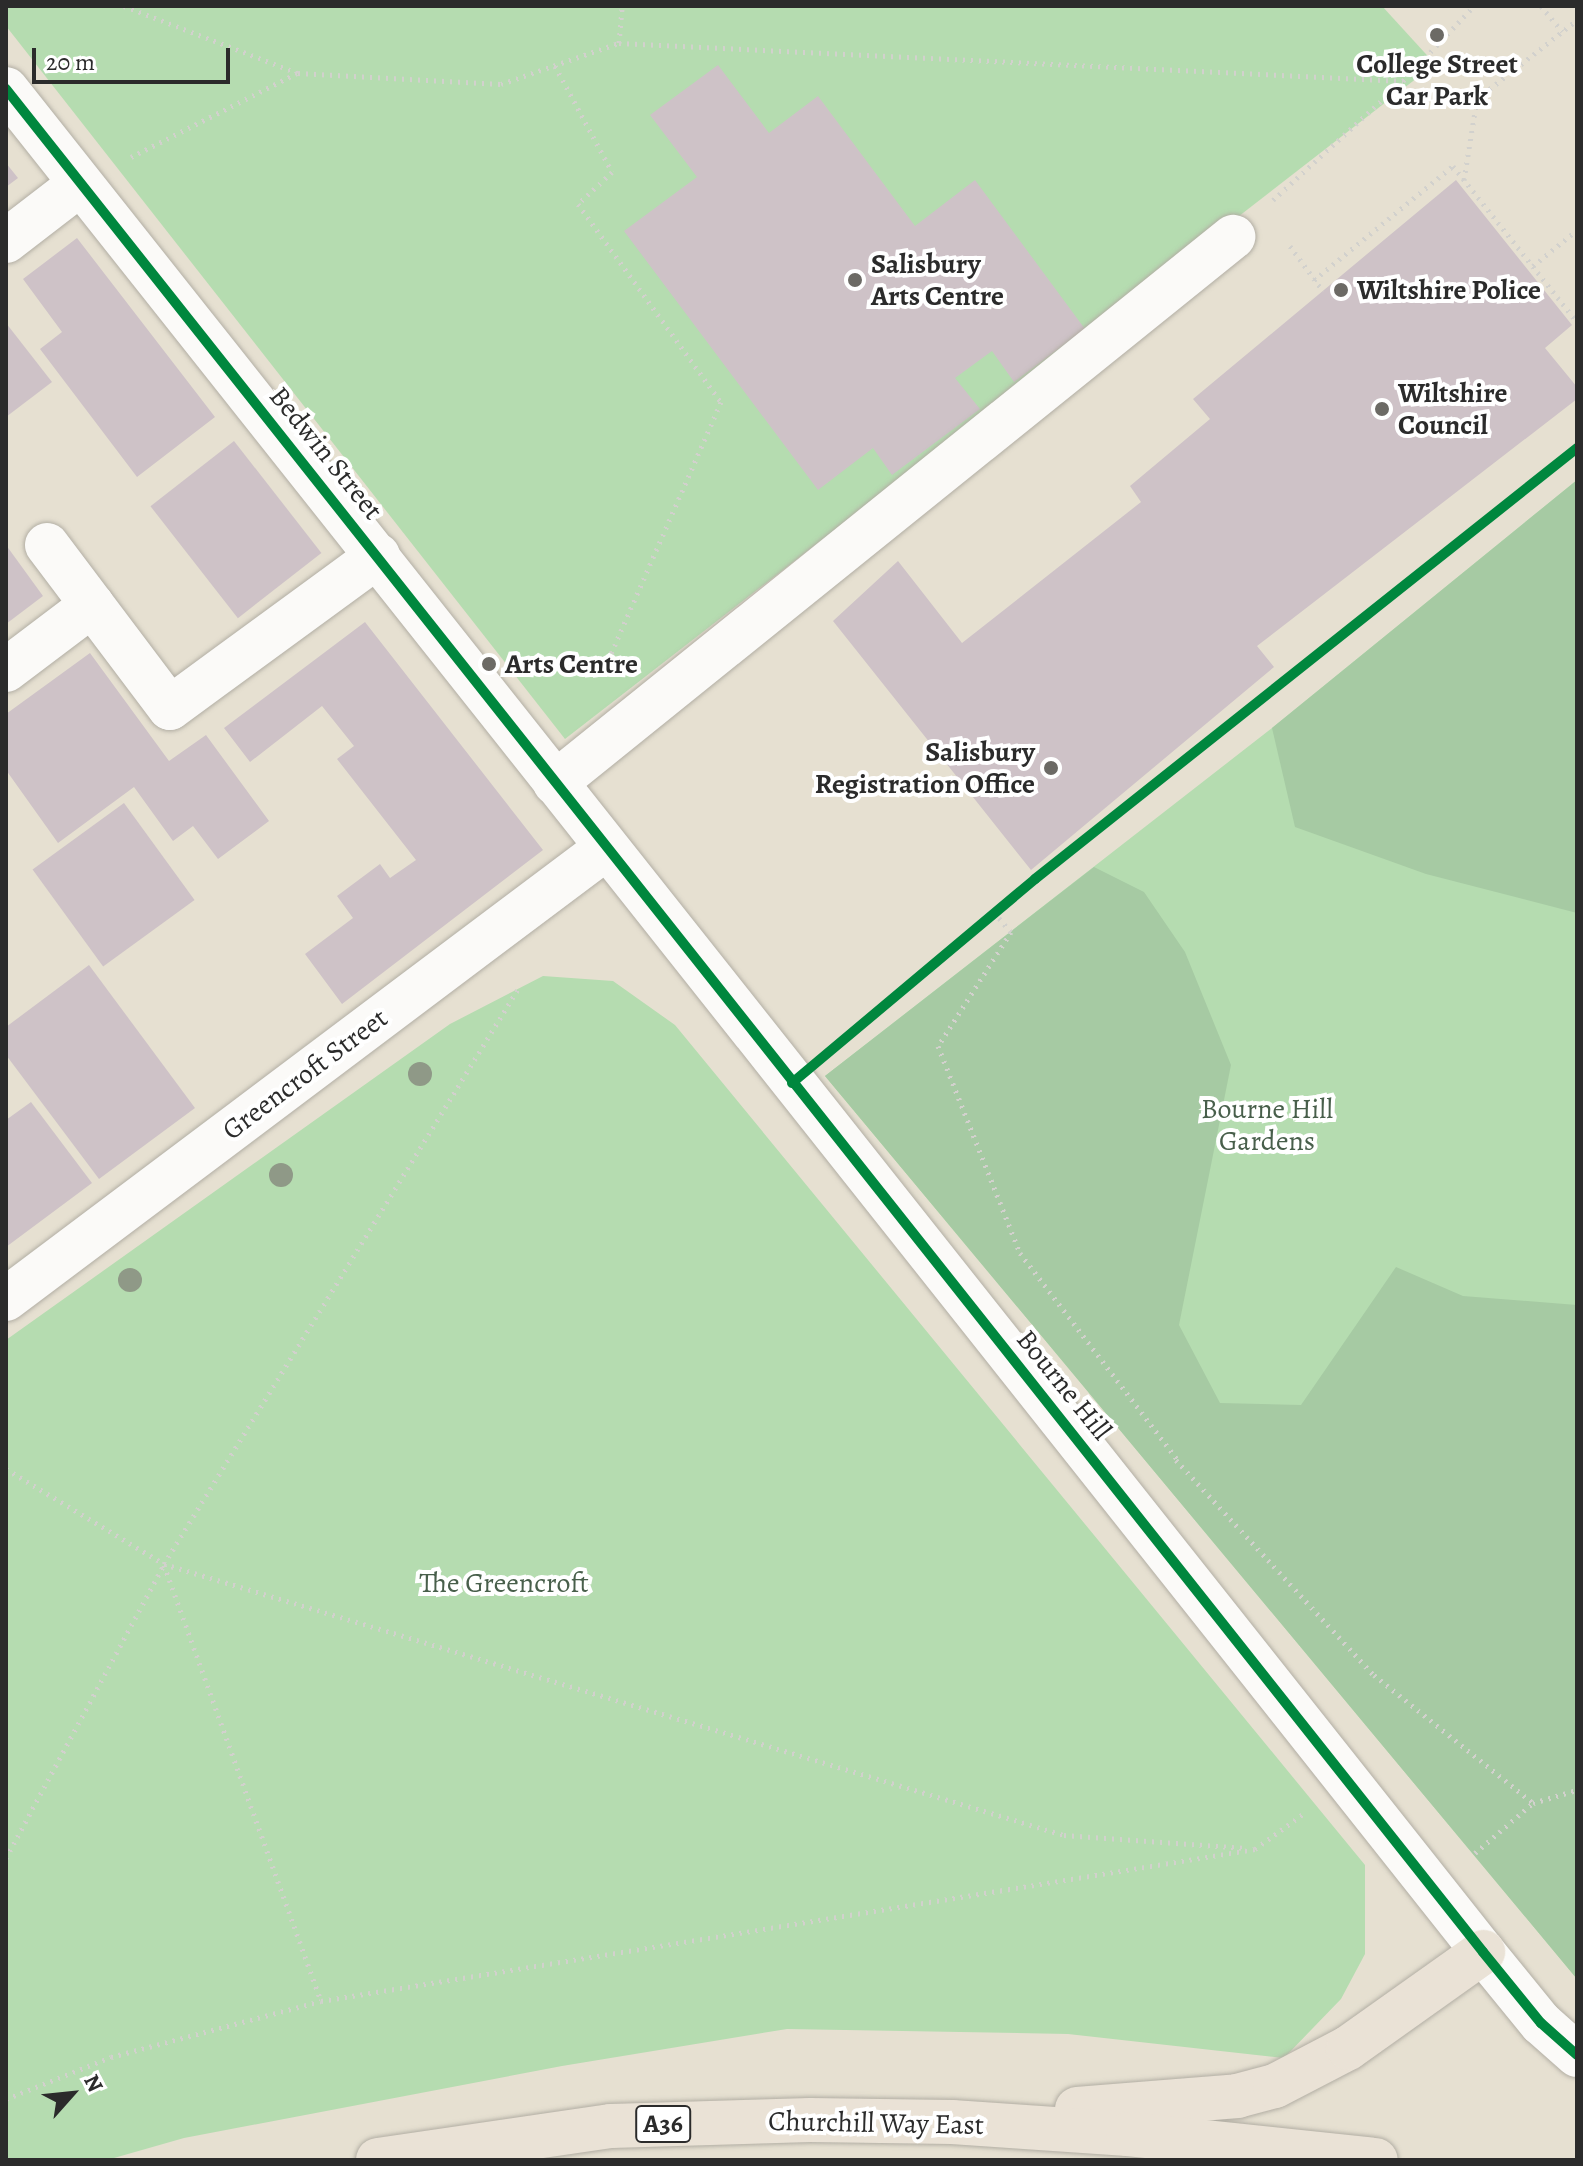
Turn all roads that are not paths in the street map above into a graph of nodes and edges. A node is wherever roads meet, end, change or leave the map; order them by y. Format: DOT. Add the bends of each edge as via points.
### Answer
graph roads {
  1 [pos="6,89"];
  2 [pos="80,184"];
  3 [pos="1233,237"];
  4 [pos="6,241"];
  5 [pos="47,545"];
  6 [pos="378,556"];
  7 [pos="92,605"];
  8 [pos="6,670"];
  9 [pos="555,783"];
  10 [pos="605,849"];
  11 [pos="6,1299"];
  12 [pos="1483,1952"];
  13 [pos="1577,2055"];
  14 [pos="952,2122"];
  15 [pos="378,2160"];
  16 [pos="1376,2160"];
  1 -- 2 [label="street, Bedwin Street"];
  2 -- 4 [label="street"];
  2 -- 6 [label="street, Bedwin Street"];
  3 -- 9 [label="street"];
  5 -- 7 [label="street"];
  6 -- 7 [label="street" via="170,708"];
  6 -- 9 [label="street, Bedwin Street"];
  7 -- 8 [label="street"];
  9 -- 10 [label="street, Bedwin Street"];
  10 -- 11 [label="street, Greencroft Street"];
  10 -- 12 [label="street, Bourne Hill"];
  12 -- 13 [label="street, Bourne Hill" via="1541,2023"];
  12 -- 14 [label="highway" via="1348,2048 1275,2086 1237,2096"];
  14 -- 15 [label="highway, Churchill Way East / A36" via="611,2126"];
  14 -- 16 [label="highway, Churchill Way East / A36"];
}
